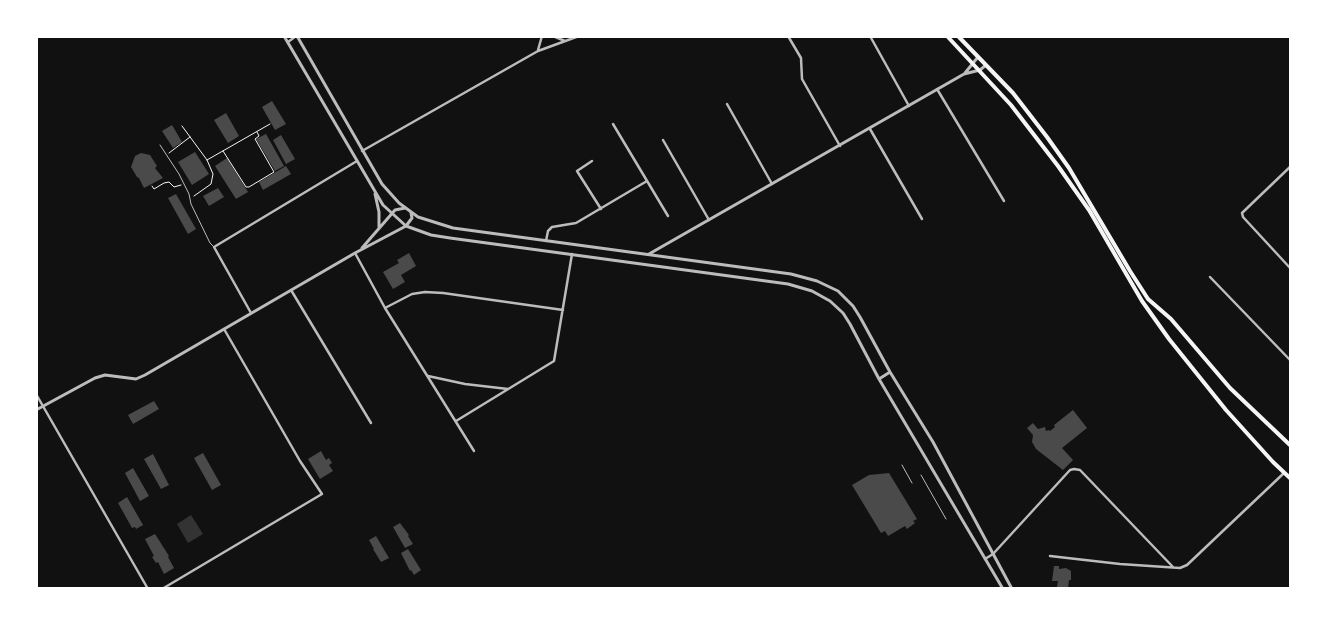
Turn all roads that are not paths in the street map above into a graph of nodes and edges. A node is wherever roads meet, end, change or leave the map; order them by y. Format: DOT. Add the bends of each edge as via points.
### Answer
graph roads {
  1 [pos="284,36"];
  2 [pos="296,36"];
  3 [pos="542,36"];
  4 [pos="553,36"];
  5 [pos="579,36"];
  6 [pos="788,36"];
  7 [pos="870,36"];
  8 [pos="947,36"];
  9 [pos="958,36"];
  10 [pos="288,42"];
  11 [pos="567,42"];
  12 [pos="538,51"];
  13 [pos="979,57"];
  14 [pos="973,62"];
  15 [pos="986,64"];
  16 [pos="980,70"];
  17 [pos="964,74"];
  18 [pos="937,90"];
  19 [pos="727,104"];
  20 [pos="910,106"];
  21 [pos="613,124"];
  22 [pos="870,129"];
  23 [pos="663,140"];
  24 [pos="160,145"];
  25 [pos="840,146"];
  26 [pos="362,150"];
  27 [pos="357,161"];
  28 [pos="592,161"];
  29 [pos="1291,166"];
  30 [pos="647,181"];
  31 [pos="772,185"];
  32 [pos="375,191"];
  33 [pos="1004,201"];
  34 [pos="405,208"];
  35 [pos="601,208"];
  36 [pos="410,211"];
  37 [pos="392,214"];
  38 [pos="668,216"];
  39 [pos="922,219"];
  40 [pos="709,220"];
  41 [pos="406,226"];
  42 [pos="379,228"];
  43 [pos="546,241"];
  44 [pos="214,247"];
  45 [pos="360,250"];
  46 [pos="355,253"];
  47 [pos="572,254"];
  48 [pos="648,255"];
  49 [pos="1291,262"];
  50 [pos="1287,266"];
  51 [pos="1291,269"];
  52 [pos="1210,277"];
  53 [pos="291,290"];
  54 [pos="385,308"];
  55 [pos="563,310"];
  56 [pos="251,313"];
  57 [pos="224,329"];
  58 [pos="1291,362"];
  59 [pos="890,372"];
  60 [pos="428,376"];
  61 [pos="879,379"];
  62 [pos="510,390"];
  63 [pos="36,394"];
  64 [pos="43,406"];
  65 [pos="36,410"];
  66 [pos="456,421"];
  67 [pos="371,423"];
  68 [pos="1291,446"];
  69 [pos="474,451"];
  70 [pos="902,465"];
  71 [pos="1284,473"];
  72 [pos="920,475"];
  73 [pos="1291,479"];
  74 [pos="912,483"];
  75 [pos="946,519"];
  76 [pos="993,554"];
  77 [pos="1050,556"];
  78 [pos="985,559"];
  79 [pos="1174,568"];
  80 [pos="148,589"];
  81 [pos="162,589"];
  82 [pos="1002,589"];
  83 [pos="1012,589"];
  1 -- 10 [label="street"];
  2 -- 10 [label="street"];
  2 -- 26 [label="street"];
  3 -- 12 [label="street"];
  4 -- 11 [label="street"];
  5 -- 11 [label="street"];
  6 -- 25 [label="street" via="801,58 802,79"];
  7 -- 20 [label="street"];
  8 -- 14 [label="main road"];
  9 -- 13 [label="main road"];
  10 -- 27 [label="street"];
  11 -- 12 [label="street"];
  12 -- 26 [label="street"];
  13 -- 14 [label="street"];
  13 -- 15 [label="main road"];
  14 -- 16 [label="main road"];
  14 -- 17 [label="street"];
  15 -- 16 [label="street"];
  15 -- 68 [label="main road" via="1013,93 1069,168 1148,299 1170,319 1230,388"];
  16 -- 17 [label="street"];
  16 -- 71 [label="main road" via="1025,122 1078,194 1169,340"];
  17 -- 18 [label="street"];
  18 -- 20 [label="street"];
  18 -- 33 [label="street"];
  19 -- 31 [label="street"];
  20 -- 22 [label="street"];
  21 -- 30 [label="street"];
  22 -- 25 [label="street"];
  22 -- 39 [label="street"];
  23 -- 40 [label="street"];
  24 -- 44 [label="lane" via="184,184"];
  25 -- 31 [label="street"];
  26 -- 34 [label="street" via="382,184"];
  27 -- 32 [label="street"];
  27 -- 44 [label="street"];
  28 -- 35 [label="street" via="577,172"];
  29 -- 50 [label="street" via="1242,213"];
  30 -- 35 [label="street"];
  30 -- 38 [label="street"];
  31 -- 40 [label="street"];
  32 -- 37 [label="street"];
  32 -- 42 [label="street"];
  34 -- 36 [label="street"];
  34 -- 37 [label="street"];
  35 -- 43 [label="street" via="576,223 552,227"];
  36 -- 41 [label="street" via="412,218"];
  36 -- 43 [label="street" via="427,221 452,228"];
  37 -- 41 [label="street"];
  37 -- 42 [label="street"];
  40 -- 48 [label="street"];
  41 -- 45 [label="street"];
  41 -- 47 [label="street" via="450,238"];
  42 -- 45 [label="street"];
  43 -- 48 [label="street"];
  44 -- 56 [label="street"];
  45 -- 46 [label="street"];
  46 -- 53 [label="street"];
  46 -- 54 [label="street"];
  47 -- 55 [label="street"];
  47 -- 61 [label="street" via="788,284 812,291 830,300 843,313"];
  48 -- 59 [label="street" via="791,274 828,286 853,306"];
  49 -- 50 [label="street"];
  50 -- 51 [label="street"];
  52 -- 58 [label="street"];
  53 -- 56 [label="street"];
  53 -- 67 [label="street"];
  54 -- 55 [label="street" via="412,294 425,292"];
  54 -- 60 [label="street"];
  55 -- 62 [label="street" via="554,361"];
  56 -- 57 [label="street"];
  57 -- 64 [label="street" via="136,379 95,378"];
  57 -- 81 [label="street" via="322,494"];
  59 -- 61 [label="street"];
  59 -- 76 [label="street" via="934,442"];
  60 -- 62 [label="street"];
  60 -- 66 [label="street"];
  61 -- 78 [label="street"];
  62 -- 66 [label="street"];
  63 -- 64 [label="street"];
  64 -- 65 [label="street"];
  64 -- 80 [label="street"];
  66 -- 69 [label="street"];
  70 -- 74 [label="lane"];
  71 -- 73 [label="main road"];
  71 -- 79 [label="street" via="1187,565"];
  72 -- 75 [label="lane"];
  76 -- 78 [label="street"];
  76 -- 79 [label="street" via="1074,469 1080,470"];
  76 -- 83 [label="street"];
  77 -- 79 [label="street"];
  78 -- 82 [label="street"];
}
